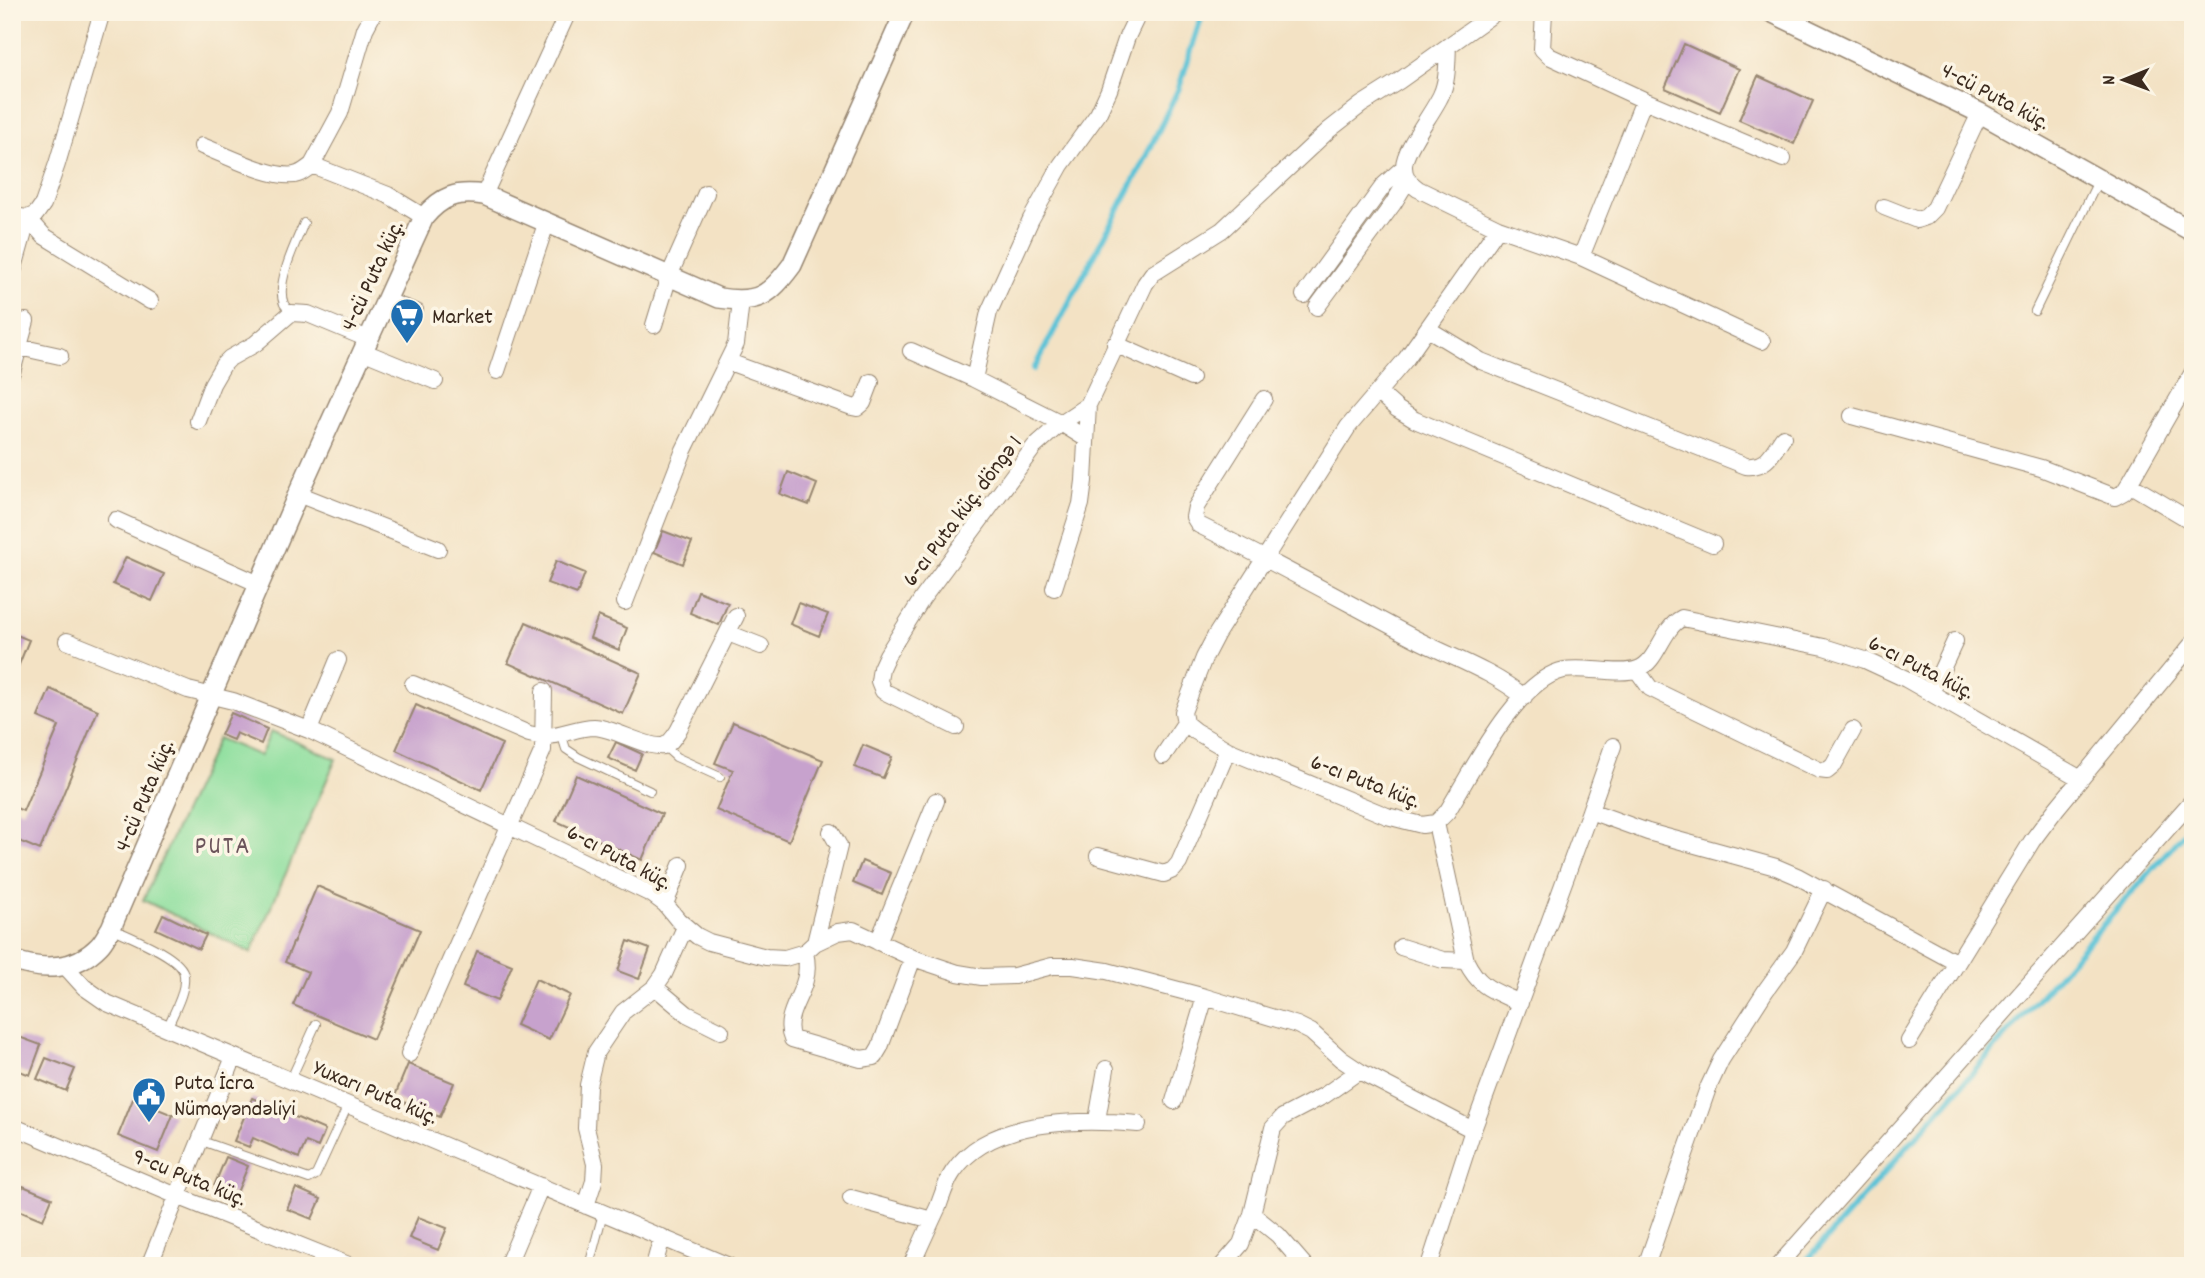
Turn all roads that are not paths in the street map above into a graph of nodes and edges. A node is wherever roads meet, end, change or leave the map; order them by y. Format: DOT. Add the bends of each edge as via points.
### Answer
graph roads {
  1 [pos="102,12"];
  2 [pos="374,12"];
  3 [pos="568,12"];
  4 [pos="905,12"];
  5 [pos="1139,12"];
  6 [pos="1496,12"];
  7 [pos="1544,12"];
  8 [pos="1770,12"];
  9 [pos="1448,46"];
  10 [pos="1644,100"];
  11 [pos="1980,113"];
  12 [pos="202,146"];
  13 [pos="1783,159"];
  14 [pos="312,165"];
  15 [pos="1405,174"];
  16 [pos="2100,178"];
  17 [pos="706,193"];
  18 [pos="484,195"];
  19 [pos="1884,207"];
  20 [pos="20,217"];
  21 [pos="424,218"];
  22 [pos="547,221"];
  23 [pos="304,223"];
  24 [pos="1498,228"];
  25 [pos="2193,232"];
  26 [pos="1581,257"];
  27 [pos="12,275"];
  28 [pos="669,276"];
  29 [pos="1304,295"];
  30 [pos="387,297"];
  31 [pos="741,301"];
  32 [pos="150,302"];
  33 [pos="1317,307"];
  34 [pos="419,309"];
  35 [pos="2035,311"];
  36 [pos="291,313"];
  37 [pos="26,321"];
  38 [pos="654,325"];
  39 [pos="1428,329"];
  40 [pos="1762,341"];
  41 [pos="1115,344"];
  42 [pos="365,345"];
  43 [pos="19,347"];
  44 [pos="911,351"];
  45 [pos="60,356"];
  46 [pos="729,362"];
  47 [pos="497,370"];
  48 [pos="12,372"];
  49 [pos="2193,372"];
  50 [pos="1191,378"];
  51 [pos="974,379"];
  52 [pos="435,381"];
  53 [pos="870,382"];
  54 [pos="1378,392"];
  55 [pos="1264,399"];
  56 [pos="1088,405"];
  57 [pos="1852,416"];
  58 [pos="198,421"];
  59 [pos="1061,423"];
  60 [pos="1783,437"];
  61 [pos="1085,438"];
  62 [pos="2129,484"];
  63 [pos="298,494"];
  64 [pos="116,520"];
  65 [pos="2193,522"];
  66 [pos="1713,544"];
  67 [pos="438,549"];
  68 [pos="1264,557"];
  69 [pos="259,584"];
  70 [pos="1054,588"];
  71 [pos="625,602"];
  72 [pos="736,616"];
  73 [pos="728,633"];
  74 [pos="67,641"];
  75 [pos="1955,641"];
  76 [pos="2193,643"];
  77 [pos="761,646"];
  78 [pos="338,660"];
  79 [pos="1637,670"];
  80 [pos="413,684"];
  81 [pos="544,691"];
  82 [pos="1931,693"];
  83 [pos="212,696"];
  84 [pos="1524,697"];
  85 [pos="1185,723"];
  86 [pos="956,727"];
  87 [pos="309,730"];
  88 [pos="1853,730"];
  89 [pos="552,735"];
  90 [pos="664,746"];
  91 [pos="1613,746"];
  92 [pos="1228,750"];
  93 [pos="1163,756"];
  94 [pos="720,777"];
  95 [pos="2081,779"];
  96 [pos="650,791"];
  97 [pos="2193,800"];
  98 [pos="936,801"];
  99 [pos="1590,811"];
  100 [pos="1436,822"];
  101 [pos="509,824"];
  102 [pos="831,832"];
  103 [pos="1098,856"];
  104 [pos="681,865"];
  105 [pos="1824,889"];
  106 [pos="665,904"];
  107 [pos="685,927"];
  108 [pos="111,928"];
  109 [pos="878,942"];
  110 [pos="810,947"];
  111 [pos="1401,947"];
  112 [pos="913,958"];
  113 [pos="12,960"];
  114 [pos="1466,961"];
  115 [pos="1957,963"];
  116 [pos="65,966"];
  117 [pos="655,987"];
  118 [pos="1205,997"];
  119 [pos="1520,1003"];
  120 [pos="316,1024"];
  121 [pos="167,1029"];
  122 [pos="721,1031"];
  123 [pos="1909,1041"];
  124 [pos="409,1054"];
  125 [pos="234,1057"];
  126 [pos="1106,1069"];
  127 [pos="1359,1071"];
  128 [pos="290,1081"];
  129 [pos="1174,1101"];
  130 [pos="348,1105"];
  131 [pos="1097,1120"];
  132 [pos="1138,1124"];
  133 [pos="12,1126"];
  134 [pos="1473,1130"];
  135 [pos="200,1140"];
  136 [pos="541,1186"];
  137 [pos="177,1196"];
  138 [pos="851,1198"];
  139 [pos="586,1206"];
  140 [pos="603,1213"];
  141 [pos="1252,1214"];
  142 [pos="932,1220"];
  143 [pos="662,1237"];
  144 [pos="350,1265"];
  145 [pos="723,1265"];
  146 [pos="149,1266"];
  147 [pos="507,1266"];
  148 [pos="589,1266"];
  149 [pos="654,1266"];
  150 [pos="911,1266"];
  151 [pos="1222,1266"];
  152 [pos="1305,1266"];
  153 [pos="1429,1266"];
  154 [pos="1646,1266"];
  155 [pos="1778,1266"];
  1 -- 20 [label="street" via="43,204 36,214"];
  2 -- 14 [label="street" via="340,113"];
  3 -- 18 [label="street"];
  4 -- 31 [label="street" via="792,265 777,286"];
  5 -- 51 [label="street" via="1098,114 1037,208 989,312"];
  6 -- 9 [label="street"];
  7 -- 10 [label="street" via="1542,49 1549,56"];
  8 -- 11 [label="street, 4-cü Puta küç."];
  9 -- 15 [label="street" via="1442,93 1406,155"];
  9 -- 41 [label="street" via="1329,130 1222,230 1152,274"];
  10 -- 13 [label="street"];
  10 -- 26 [label="street"];
  11 -- 16 [label="street, 4-cü Puta küç."];
  11 -- 19 [label="street" via="1935,208 1926,217 1917,220"];
  12 -- 14 [label="street" via="283,175 296,175"];
  14 -- 21 [label="street" via="388,195"];
  15 -- 24 [label="street" via="1418,189"];
  15 -- 29 [label="street" via="1384,185"];
  15 -- 33 [label="street" via="1393,204"];
  16 -- 25 [label="street, 4-cü Puta küç."];
  16 -- 35 [label="lane"];
  17 -- 28 [label="street"];
  18 -- 21 [label="street, 4-cü Puta küç." via="450,196"];
  18 -- 22 [label="street, 4-cü Puta küç."];
  20 -- 27 [label="street"];
  20 -- 32 [label="street"];
  21 -- 30 [label="street, 4-cü Puta küç."];
  22 -- 28 [label="street, 4-cü Puta küç."];
  22 -- 47 [label="street"];
  23 -- 36 [label="lane" via="282,292"];
  24 -- 26 [label="street"];
  24 -- 39 [label="street"];
  26 -- 40 [label="street"];
  28 -- 31 [label="street, 4-cü Puta küç." via="719,298"];
  28 -- 38 [label="street"];
  30 -- 34 [label="lane"];
  30 -- 42 [label="street, 4-cü Puta küç."];
  31 -- 46 [label="street"];
  36 -- 42 [label="street" via="308,314"];
  36 -- 58 [label="street" via="223,365"];
  37 -- 43 [label="street"];
  39 -- 54 [label="street"];
  39 -- 60 [label="street" via="1481,361 1746,466 1764,464"];
  41 -- 50 [label="street"];
  41 -- 56 [label="street"];
  42 -- 52 [label="street"];
  42 -- 63 [label="street, 4-cü Puta küç."];
  43 -- 45 [label="street"];
  43 -- 48 [label="street"];
  44 -- 51 [label="street"];
  46 -- 53 [label="street" via="852,408 863,403"];
  46 -- 71 [label="street" via="684,450"];
  49 -- 62 [label="street"];
  51 -- 59 [label="street"];
  54 -- 66 [label="street" via="1415,419"];
  54 -- 68 [label="street" via="1348,427"];
  55 -- 68 [label="street" via="1194,517 1199,525"];
  56 -- 59 [label="street, 6-cı Puta küç. döngə 1"];
  56 -- 61 [label="street"];
  57 -- 62 [label="street" via="2041,468 2115,497"];
  59 -- 61 [label="street"];
  59 -- 86 [label="street, 6-cı Puta küç. döngə 1" via="1034,447 922,599 881,668 883,691"];
  61 -- 70 [label="street" via="1080,512"];
  62 -- 65 [label="street"];
  63 -- 67 [label="street"];
  63 -- 69 [label="street, 4-cü Puta küç."];
  64 -- 69 [label="street"];
  68 -- 84 [label="street" via="1488,672"];
  68 -- 85 [label="street" via="1204,657 1186,700"];
  69 -- 83 [label="street, 4-cü Puta küç."];
  72 -- 73 [label="street"];
  73 -- 77 [label="street"];
  73 -- 90 [label="street" via="678,731"];
  74 -- 83 [label="street, 6-cı Puta küç."];
  75 -- 82 [label="street"];
  76 -- 95 [label="street"];
  78 -- 87 [label="street"];
  79 -- 82 [label="street, 6-cı Puta küç." via="1648,664 1665,634 1682,618 1824,647 1865,660"];
  79 -- 84 [label="street, 6-cı Puta küç." via="1561,671"];
  79 -- 88 [label="street" via="1650,688 1819,770 1833,766"];
  80 -- 89 [label="street" via="528,734"];
  81 -- 89 [label="street"];
  82 -- 95 [label="street, 6-cı Puta küç."];
  83 -- 87 [label="street, 6-cı Puta küç."];
  83 -- 108 [label="street, 4-cü Puta küç."];
  84 -- 100 [label="street, 6-cı Puta küç." via="1507,714 1447,812"];
  85 -- 92 [label="street, 6-cı Puta küç."];
  85 -- 93 [label="street"];
  87 -- 101 [label="street, 6-cı Puta küç."];
  89 -- 90 [label="street" via="595,727"];
  89 -- 96 [label="lane" via="578,757"];
  89 -- 101 [label="street"];
  90 -- 94 [label="lane" via="688,764"];
  91 -- 99 [label="street"];
  92 -- 100 [label="street, 6-cı Puta küç." via="1387,816 1422,825"];
  92 -- 103 [label="street" via="1173,870 1164,874"];
  95 -- 115 [label="street" via="2032,841"];
  97 -- 155 [label="street"];
  98 -- 109 [label="street"];
  99 -- 105 [label="street" via="1647,832 1776,867"];
  99 -- 119 [label="street"];
  100 -- 114 [label="street"];
  101 -- 106 [label="street, 6-cı Puta küç."];
  101 -- 124 [label="street"];
  102 -- 110 [label="street" via="839,846"];
  104 -- 106 [label="street"];
  105 -- 115 [label="street"];
  105 -- 154 [label="street" via="1794,951 1721,1060"];
  106 -- 107 [label="street, 6-cı Puta küç."];
  107 -- 110 [label="street, 6-cı Puta küç." via="709,942 766,957 785,958"];
  107 -- 117 [label="street"];
  108 -- 116 [label="street, 4-cü Puta küç." via="100,946"];
  108 -- 121 [label="lane" via="176,960 185,972"];
  109 -- 110 [label="street, 6-cı Puta küç." via="853,930 838,932"];
  109 -- 112 [label="street, 6-cı Puta küç."];
  110 -- 112 [label="street" via="805,980 789,1020 792,1039 861,1059 874,1057 880,1047"];
  111 -- 114 [label="street" via="1443,960"];
  112 -- 118 [label="street, 6-cı Puta küç." via="982,977 1073,966"];
  113 -- 116 [label="street" via="44,969"];
  114 -- 119 [label="street" via="1484,986"];
  115 -- 123 [label="street"];
  116 -- 121 [label="street, Yuxarı Puta küç." via="94,996"];
  117 -- 122 [label="street" via="675,1006"];
  117 -- 139 [label="street" via="623,1012 596,1052 586,1128 595,1164 594,1181"];
  118 -- 127 [label="street, 6-cı Puta küç." via="1297,1025"];
  118 -- 129 [label="street"];
  119 -- 134 [label="street"];
  120 -- 128 [label="lane"];
  121 -- 125 [label="street, Yuxarı Puta küç."];
  125 -- 128 [label="street, Yuxarı Puta küç."];
  125 -- 135 [label="street"];
  126 -- 131 [label="street"];
  127 -- 134 [label="street, 6-cı Puta küç."];
  127 -- 141 [label="street" via="1283,1117 1273,1129"];
  128 -- 130 [label="street, Yuxarı Puta küç."];
  130 -- 135 [label="lane" via="316,1175 309,1179"];
  130 -- 136 [label="street, Yuxarı Puta küç."];
  131 -- 132 [label="street"];
  131 -- 142 [label="street" via="1014,1131 988,1143 965,1157 952,1174"];
  133 -- 137 [label="street, 9-cu Puta küç."];
  134 -- 153 [label="street"];
  135 -- 137 [label="street"];
  136 -- 139 [label="street, Yuxarı Puta küç."];
  136 -- 147 [label="street"];
  137 -- 144 [label="street, 9-cu Puta küç."];
  137 -- 146 [label="street"];
  138 -- 142 [label="street"];
  139 -- 140 [label="street, Yuxarı Puta küç."];
  140 -- 143 [label="street, Yuxarı Puta küç."];
  140 -- 148 [label="lane"];
  141 -- 151 [label="street" via="1241,1244"];
  141 -- 152 [label="street" via="1278,1234"];
  142 -- 150 [label="street"];
  143 -- 145 [label="street, Yuxarı Puta küç."];
  143 -- 149 [label="street"];
}
